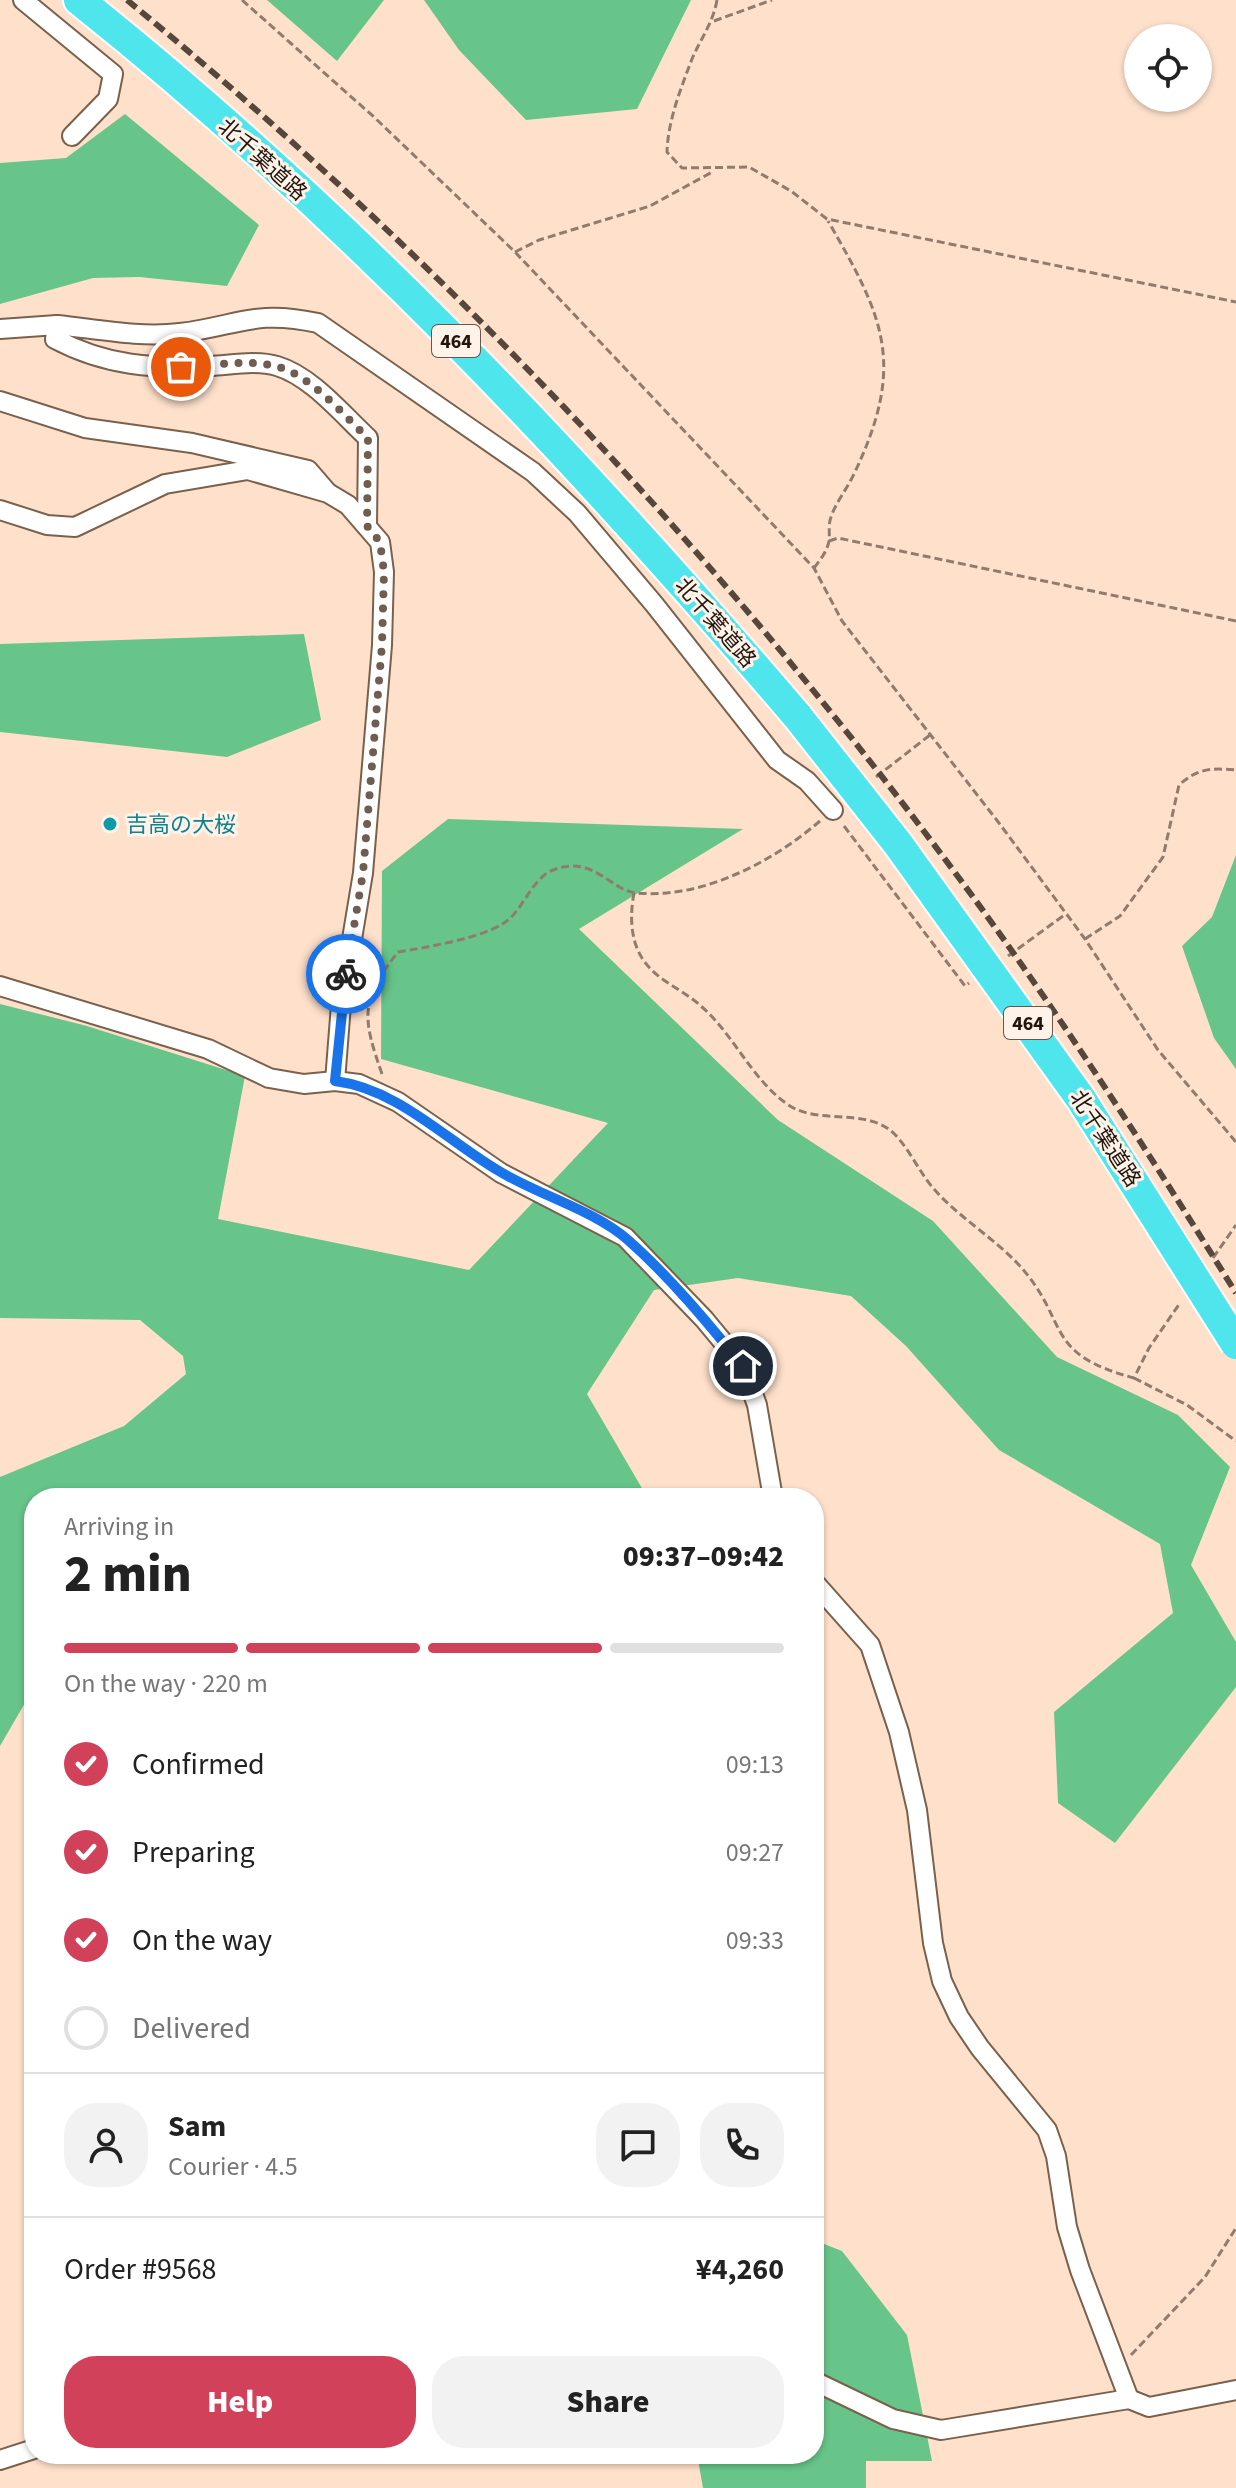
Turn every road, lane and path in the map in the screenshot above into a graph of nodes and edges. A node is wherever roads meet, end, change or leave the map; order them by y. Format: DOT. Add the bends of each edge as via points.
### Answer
graph roads {
  1 [pos="23,0"];
  2 [pos="79,0"];
  3 [pos="242,0"];
  4 [pos="717,0"];
  5 [pos="772,0"];
  6 [pos="714,21"];
  7 [pos="72,136"];
  8 [pos="717,169"];
  9 [pos="827,219"];
  10 [pos="515,252"];
  11 [pos="1236,302"];
  12 [pos="57,325"];
  13 [pos="0,329"];
  14 [pos="0,401"];
  15 [pos="328,493"];
  16 [pos="0,510"];
  17 [pos="367,526"];
  18 [pos="829,541"];
  19 [pos="814,568"];
  20 [pos="1236,621"];
  21 [pos="931,734"];
  22 [pos="1236,770"];
  23 [pos="870,782"];
  24 [pos="833,810"];
  25 [pos="634,893"];
  26 [pos="1085,939"];
  27 [pos="0,986"];
  28 [pos="335,1081"];
  29 [pos="398,1102"];
  30 [pos="1236,1142"];
  31 [pos="1236,1225"];
  32 [pos="1210,1262"];
  33 [pos="1184,1299"];
  34 [pos="1236,1344"];
  35 [pos="1134,1378"];
  36 [pos="1236,1441"];
  37 [pos="771,1488"];
  38 [pos="824,1593"];
  39 [pos="1236,2228"];
  40 [pos="1117,2369"];
  41 [pos="824,2386"];
  42 [pos="1236,2390"];
  43 [pos="1129,2399"];
  44 [pos="24,2452"];
  45 [pos="0,2460"];
  1 -- 7 [label="street" via="113,74 108,99"];
  2 -- 34 [label="highway, 北千葉道路 / 464, bridge" via="265,159 514,399 798,717 1014,1003"];
  3 -- 10 [label="path"];
  4 -- 6 [label="path"];
  5 -- 6 [label="path"];
  6 -- 8 [label="path" via="693,57 668,128 667,152 682,168"];
  8 -- 9 [label="path" via="749,167"];
  8 -- 10 [label="path" via="650,206"];
  9 -- 11 [label="path"];
  9 -- 18 [label="path" via="865,285 881,328 886,371 879,413 829,519"];
  10 -- 19 [label="path"];
  12 -- 13 [label="street"];
  12 -- 17 [label="street" via="55,339 121,362 155,369 258,363 297,376 368,438"];
  12 -- 24 [label="street" via="160,334 256,316 284,315 318,323 533,472 577,513 777,760 807,781"];
  14 -- 15 [label="street" via="85,428 192,443 308,470"];
  15 -- 16 [label="street" via="248,470 165,484 75,527 47,525"];
  15 -- 17 [label="street"];
  17 -- 28 [label="street" via="380,542 384,572 382,645 363,873 341,1005"];
  18 -- 19 [label="path"];
  18 -- 20 [label="path" via="838,538"];
  19 -- 21 [label="path" via="842,621"];
  21 -- 23 [label="path"];
  21 -- 26 [label="path"];
  22 -- 26 [label="path" via="1198,770 1179,785 1163,857 1120,916"];
  24 -- 25 [label="path" via="750,868 714,883"];
  25 -- 29 [label="path" via="603,874 575,866 551,870 505,923 398,952 373,984 368,1027 384,1078"];
  25 -- 35 [label="path" via="630,913 640,956 654,974 700,1004 758,1077 792,1107 890,1130 935,1190 1020,1266 1074,1352 1101,1369"];
  26 -- 30 [label="path" via="1158,1050"];
  27 -- 28 [label="street" via="208,1049 269,1078 304,1084"];
  28 -- 29 [label="street" via="359,1084"];
  29 -- 37 [label="street" via="501,1173 625,1237 695,1309 743,1366 757,1405"];
  31 -- 32 [label="path"];
  33 -- 35 [label="path"];
  35 -- 36 [label="path" via="1187,1405"];
  38 -- 40 [label="street" via="870,1645 899,1732 917,1810 942,1981 980,2048 1047,2130 1067,2227"];
  39 -- 40 [label="path" via="1205,2277"];
  40 -- 43 [label="street"];
  41 -- 43 [label="street" via="893,2419 941,2430"];
  42 -- 43 [label="street" via="1149,2407"];
  44 -- 45 [label="street"];
}
